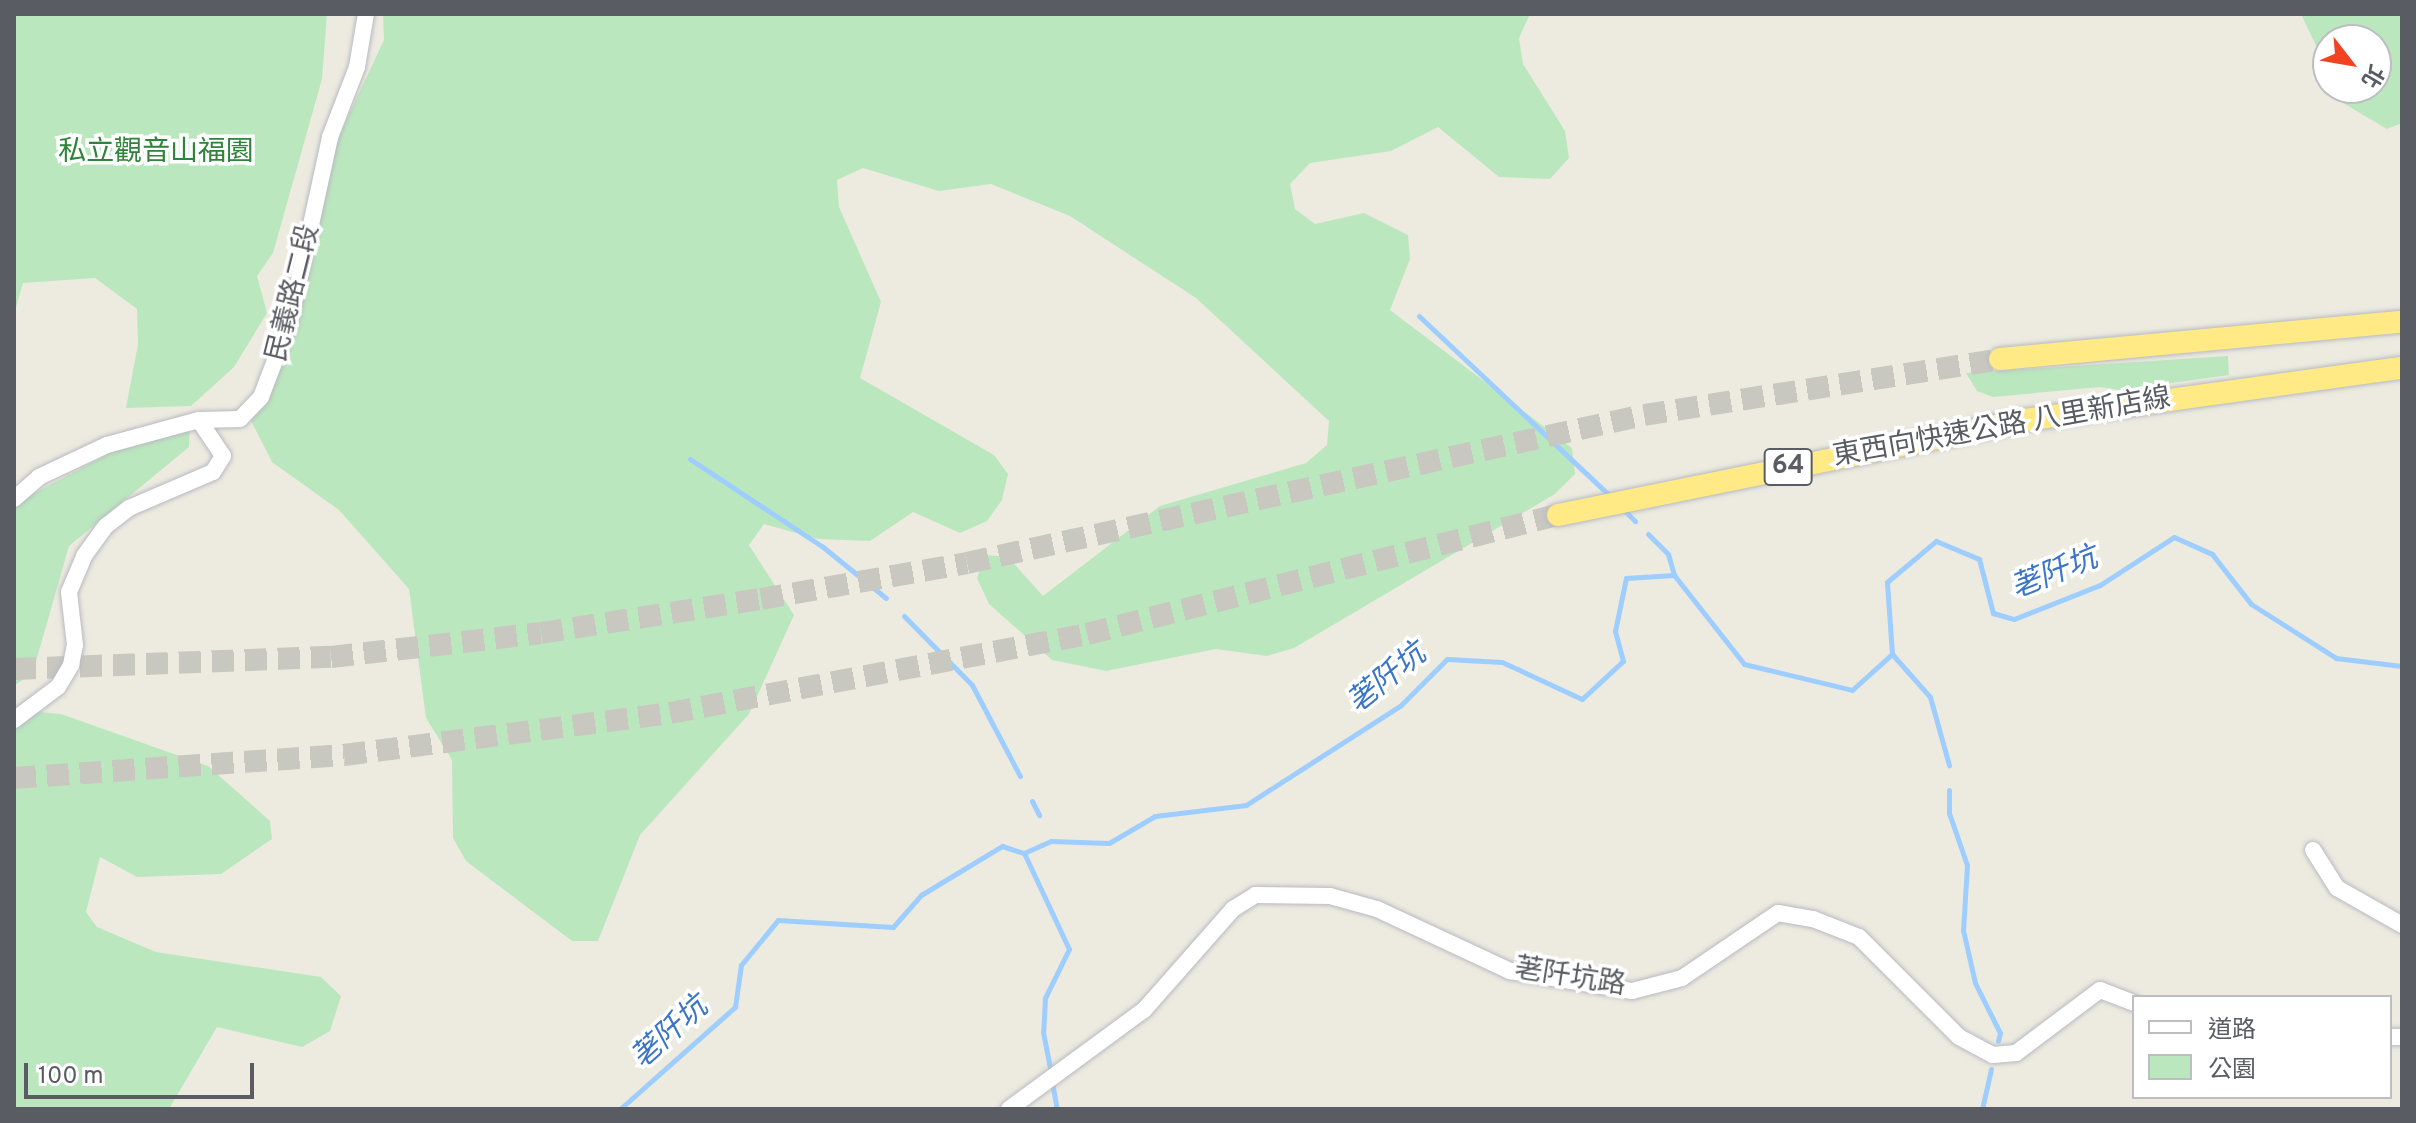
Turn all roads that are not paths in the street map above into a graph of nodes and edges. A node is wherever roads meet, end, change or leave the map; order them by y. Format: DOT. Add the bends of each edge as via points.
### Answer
graph roads {
  1 [pos="366,14"];
  2 [pos="2402,322"];
  3 [pos="2000,359"];
  4 [pos="2402,368"];
  5 [pos="199,420"];
  6 [pos="14,499"];
  7 [pos="1558,515"];
  8 [pos="14,720"];
  9 [pos="2313,850"];
  10 [pos="2402,925"];
  11 [pos="2132,1002"];
  12 [pos="1009,1109"];
  1 -- 5 [label="street, 民義路二段" via="357,67 330,137 276,368 261,397 240,419"];
  2 -- 3 [label="highway, 東西向快速公路 八里新店線"];
  4 -- 7 [label="highway, 東西向快速公路 八里新店線 / 64" via="2018,421"];
  5 -- 6 [label="street, 民義路二段" via="107,445 39,477"];
  5 -- 8 [label="street" via="223,456 213,472 129,508 106,526 84,556 69,592 75,645 71,665 58,687"];
  9 -- 10 [label="street" via="2337,888"];
  11 -- 12 [label="street, 荖阡坑路" via="2100,990 2016,1053 1993,1055 1959,1037 1859,937 1813,919 1778,913 1682,978 1632,991 1510,971 1377,909 1330,896 1255,895 1233,909 1144,1010"];
}
